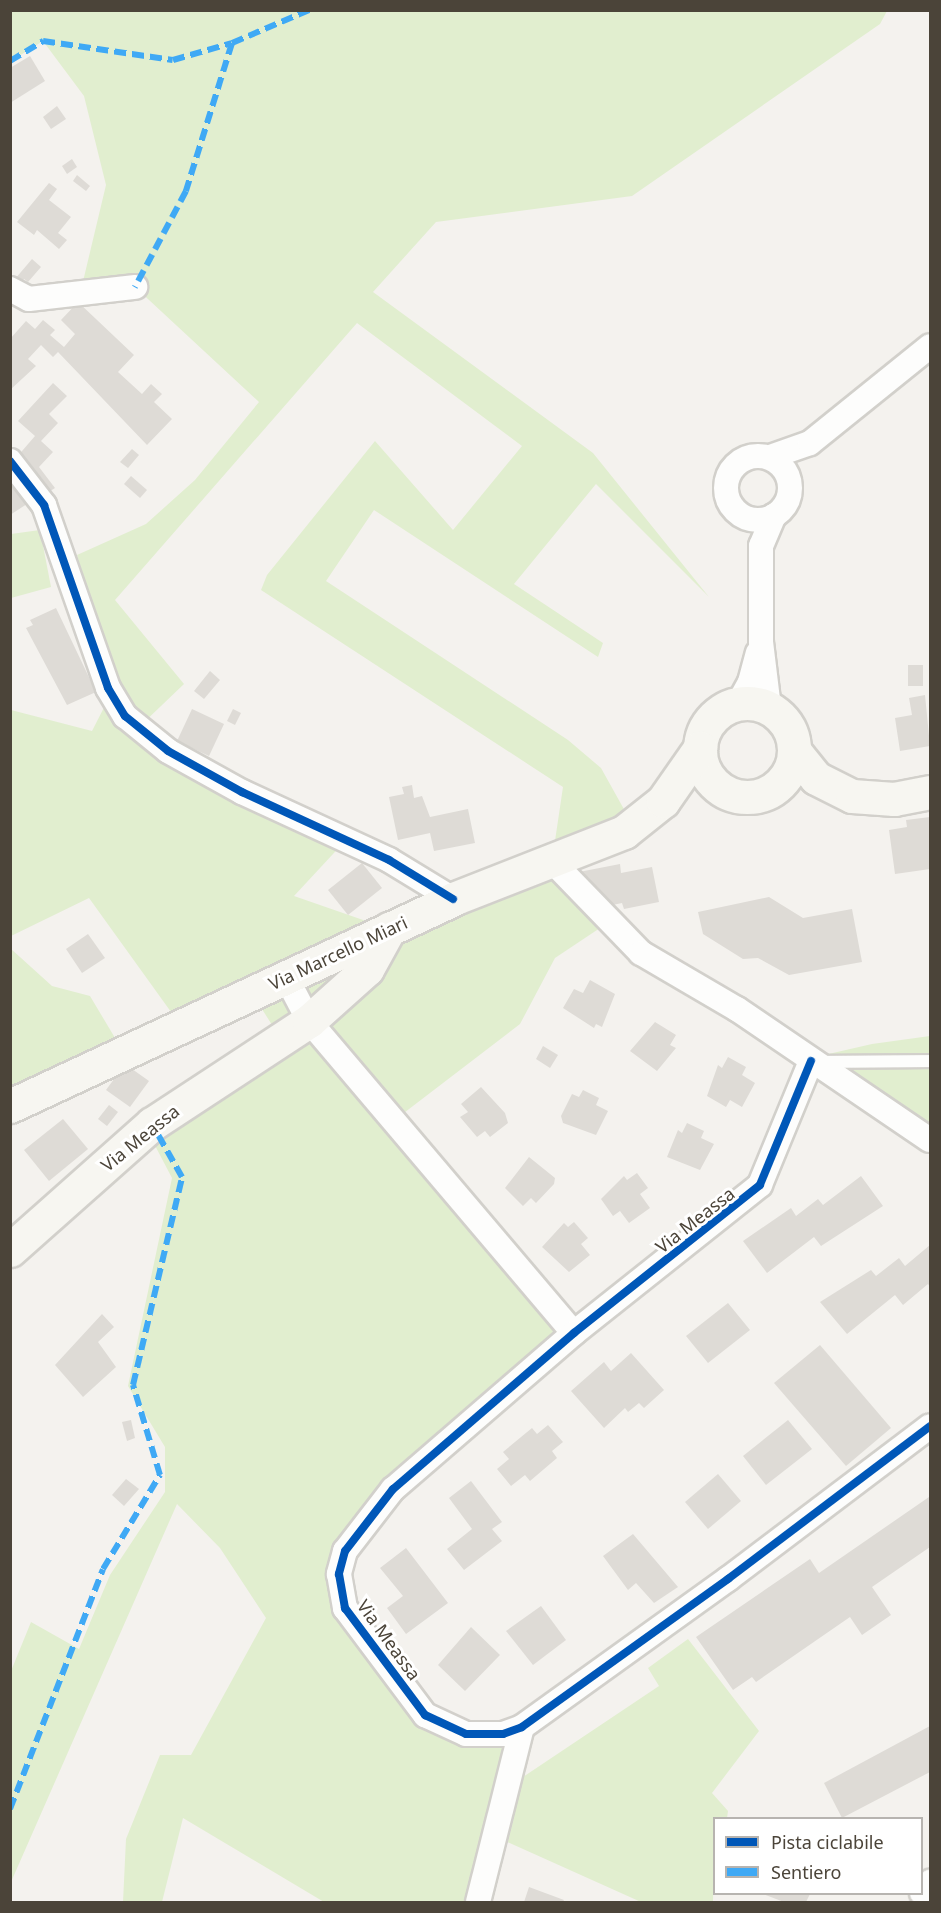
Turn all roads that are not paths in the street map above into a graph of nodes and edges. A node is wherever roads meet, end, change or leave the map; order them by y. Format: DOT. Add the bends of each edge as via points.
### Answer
graph roads {
  1 [pos="135,287"];
  2 [pos="10,289"];
  3 [pos="930,346"];
  4 [pos="770,458"];
  5 [pos="10,461"];
  6 [pos="774,516"];
  7 [pos="745,517"];
  8 [pos="760,546"];
  9 [pos="753,706"];
  10 [pos="700,748"];
  11 [pos="795,752"];
  12 [pos="713,783"];
  13 [pos="777,788"];
  14 [pos="835,789"];
  15 [pos="930,792"];
  16 [pos="663,801"];
  17 [pos="552,861"];
  18 [pos="453,898"];
  19 [pos="389,929"];
  20 [pos="286,977"];
  21 [pos="309,1021"];
  22 [pos="811,1061"];
  23 [pos="930,1061"];
  24 [pos="10,1106"];
  25 [pos="930,1140"];
  26 [pos="10,1250"];
  27 [pos="574,1333"];
  28 [pos="930,1426"];
  29 [pos="522,1727"];
  30 [pos="478,1902"];
  1 -- 2 [label="street" via="28,299"];
  3 -- 4 [label="street" via="810,444"];
  4 -- 6 [label="street" via="786,471 791,490 783,509"];
  4 -- 7 [label="street" via="740,460 728,476 727,499"];
  5 -- 18 [label="street" via="44,505 108,688 125,716 168,751 242,792 389,860"];
  6 -- 7 [label="street"];
  6 -- 8 [label="street"];
  7 -- 8 [label="street"];
  8 -- 9 [label="street" via="760,642"];
  9 -- 10 [label="main road, Via Marcello Miari" via="711,720"];
  9 -- 11 [label="main road" via="788,726"];
  10 -- 12 [label="main road"];
  10 -- 16 [label="main road, Via Marcello Miari"];
  11 -- 13 [label="main road" via="790,772"];
  11 -- 14 [label="main road" via="816,778"];
  12 -- 13 [label="main road" via="737,797 751,798"];
  12 -- 16 [label="main road, Via Marcello Miari" via="688,787"];
  13 -- 14 [label="main road"];
  14 -- 15 [label="main road" via="878,798"];
  16 -- 17 [label="main road, Via Marcello Miari" via="624,832"];
  17 -- 18 [label="main road, Via Marcello Miari"];
  17 -- 22 [label="street" via="641,953 737,1009"];
  18 -- 19 [label="main road, Via Marcello Miari"];
  19 -- 20 [label="main road, Via Marcello Miari"];
  19 -- 21 [label="main road, Via Meassa" via="367,969"];
  20 -- 21 [label="street"];
  20 -- 24 [label="main road, Via Marcello Miari"];
  21 -- 26 [label="main road, Via Meassa" via="152,1124"];
  21 -- 27 [label="street"];
  22 -- 23 [label="lane"];
  22 -- 25 [label="street"];
  22 -- 27 [label="street, Via Meassa" via="760,1185"];
  27 -- 29 [label="street, Via Meassa" via="393,1488 349,1542 341,1562 345,1608 425,1715 466,1734 503,1734"];
  28 -- 29 [label="street, Via Meassa"];
  29 -- 30 [label="street"];
}
